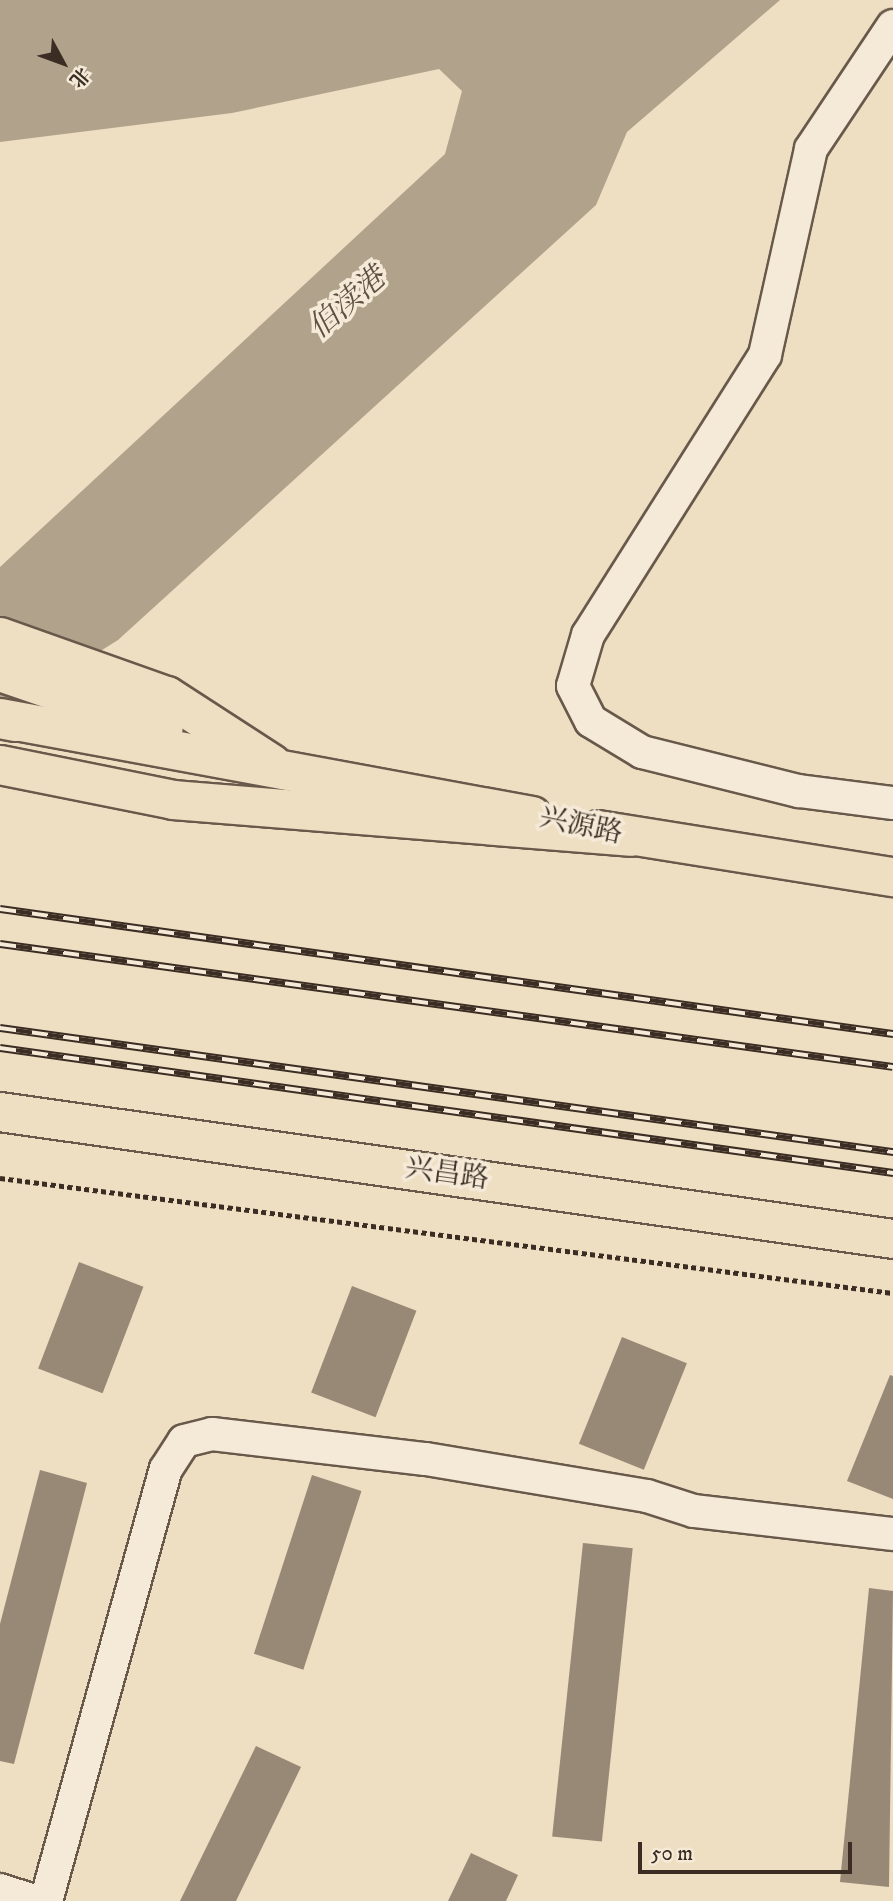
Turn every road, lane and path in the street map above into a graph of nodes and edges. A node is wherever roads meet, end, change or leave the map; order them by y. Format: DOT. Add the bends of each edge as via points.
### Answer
graph roads {
  1 [pos="893,26"];
  2 [pos="0,637"];
  3 [pos="0,672"];
  4 [pos="5,719"];
  5 [pos="272,764"];
  6 [pos="0,765"];
  7 [pos="893,803"];
  8 [pos="631,837"];
  9 [pos="893,877"];
  10 [pos="0,1112"];
  11 [pos="0,1178"];
  12 [pos="893,1238"];
  13 [pos="893,1293"];
  14 [pos="893,1534"];
  15 [pos="0,1890"];
  16 [pos="33,1901"];
  17 [pos="46,1901"];
  1 -- 7 [label="street" via="811,149 765,355 588,635 573,686 591,720 642,752 799,791"];
  2 -- 5 [label="main road" via="167,696"];
  3 -- 5 [label="main road, 兴源路"];
  4 -- 5 [label="main road, 兴源路"];
  5 -- 8 [label="main road, 兴源路"];
  6 -- 8 [label="main road" via="173,800"];
  8 -- 9 [label="main road, 兴源路"];
  10 -- 12 [label="main road, 兴昌路"];
  11 -- 13 [label="path"];
  14 -- 17 [label="street" via="694,1511 647,1496 426,1459 212,1434 184,1441 166,1469"];
  15 -- 16 [label="street"];
}
